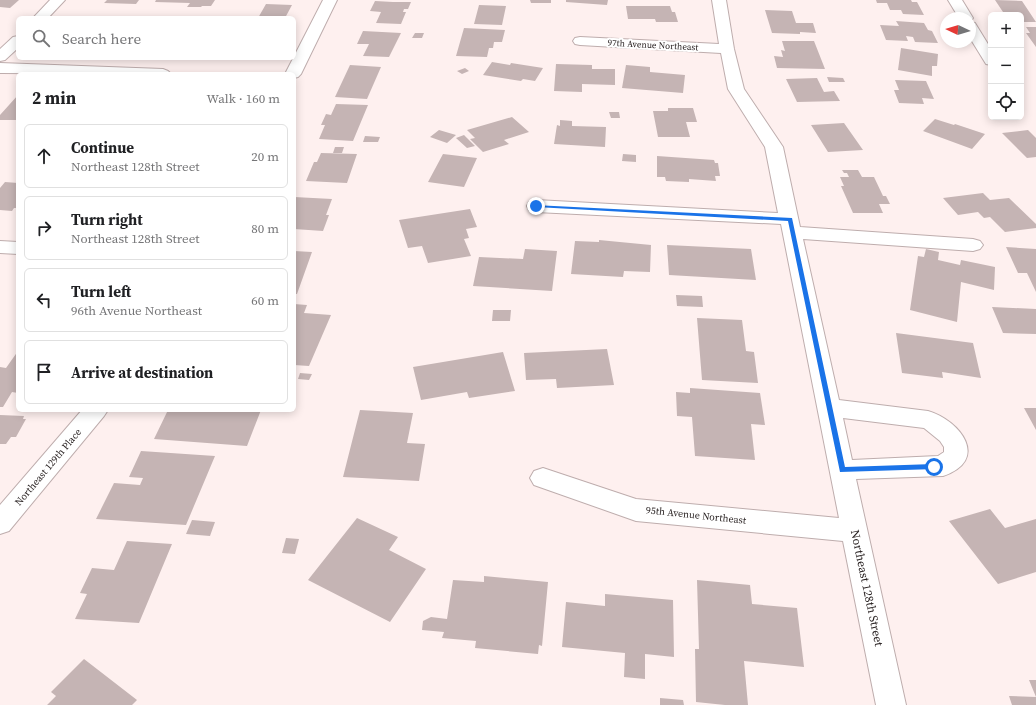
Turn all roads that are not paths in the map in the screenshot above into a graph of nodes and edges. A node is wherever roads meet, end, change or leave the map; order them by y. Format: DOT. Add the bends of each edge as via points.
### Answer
graph roads {
  1 [pos="58,0"];
  2 [pos="330,0"];
  3 [pos="719,0"];
  4 [pos="955,0"];
  5 [pos="962,12"];
  6 [pos="42,16"];
  7 [pos="976,36"];
  8 [pos="580,41"];
  9 [pos="16,42"];
  10 [pos="727,49"];
  11 [pos="988,56"];
  12 [pos="0,57"];
  13 [pos="0,68"];
  14 [pos="109,72"];
  15 [pos="294,72"];
  16 [pos="536,206"];
  17 [pos="792,226"];
  18 [pos="973,245"];
  19 [pos="0,248"];
  20 [pos="16,248"];
  21 [pos="829,408"];
  22 [pos="94,412"];
  23 [pos="842,470"];
  24 [pos="543,478"];
  25 [pos="0,523"];
  26 [pos="855,531"];
  27 [pos="891,705"];
  1 -- 6 [label="street"];
  2 -- 15 [label="street"];
  3 -- 10 [label="street, Northeast 128th Street"];
  4 -- 5 [label="street"];
  7 -- 11 [label="street"];
  8 -- 10 [label="street, 97th Avenue Northeast"];
  9 -- 12 [label="street"];
  10 -- 17 [label="street, Northeast 128th Street" via="736,89 774,146"];
  13 -- 14 [label="street"];
  16 -- 17 [label="street"];
  17 -- 18 [label="street"];
  17 -- 21 [label="street, Northeast 128th Street"];
  19 -- 20 [label="street"];
  21 -- 23 [label="street, Northeast 128th Street"];
  21 -- 23 [label="street" via="928,420 948,432 957,449 956,456 943,466"];
  22 -- 25 [label="street, Northeast 129th Place"];
  23 -- 26 [label="street, Northeast 128th Street"];
  24 -- 26 [label="street, 95th Avenue Northeast" via="636,510"];
  26 -- 27 [label="street, Northeast 128th Street"];
}
